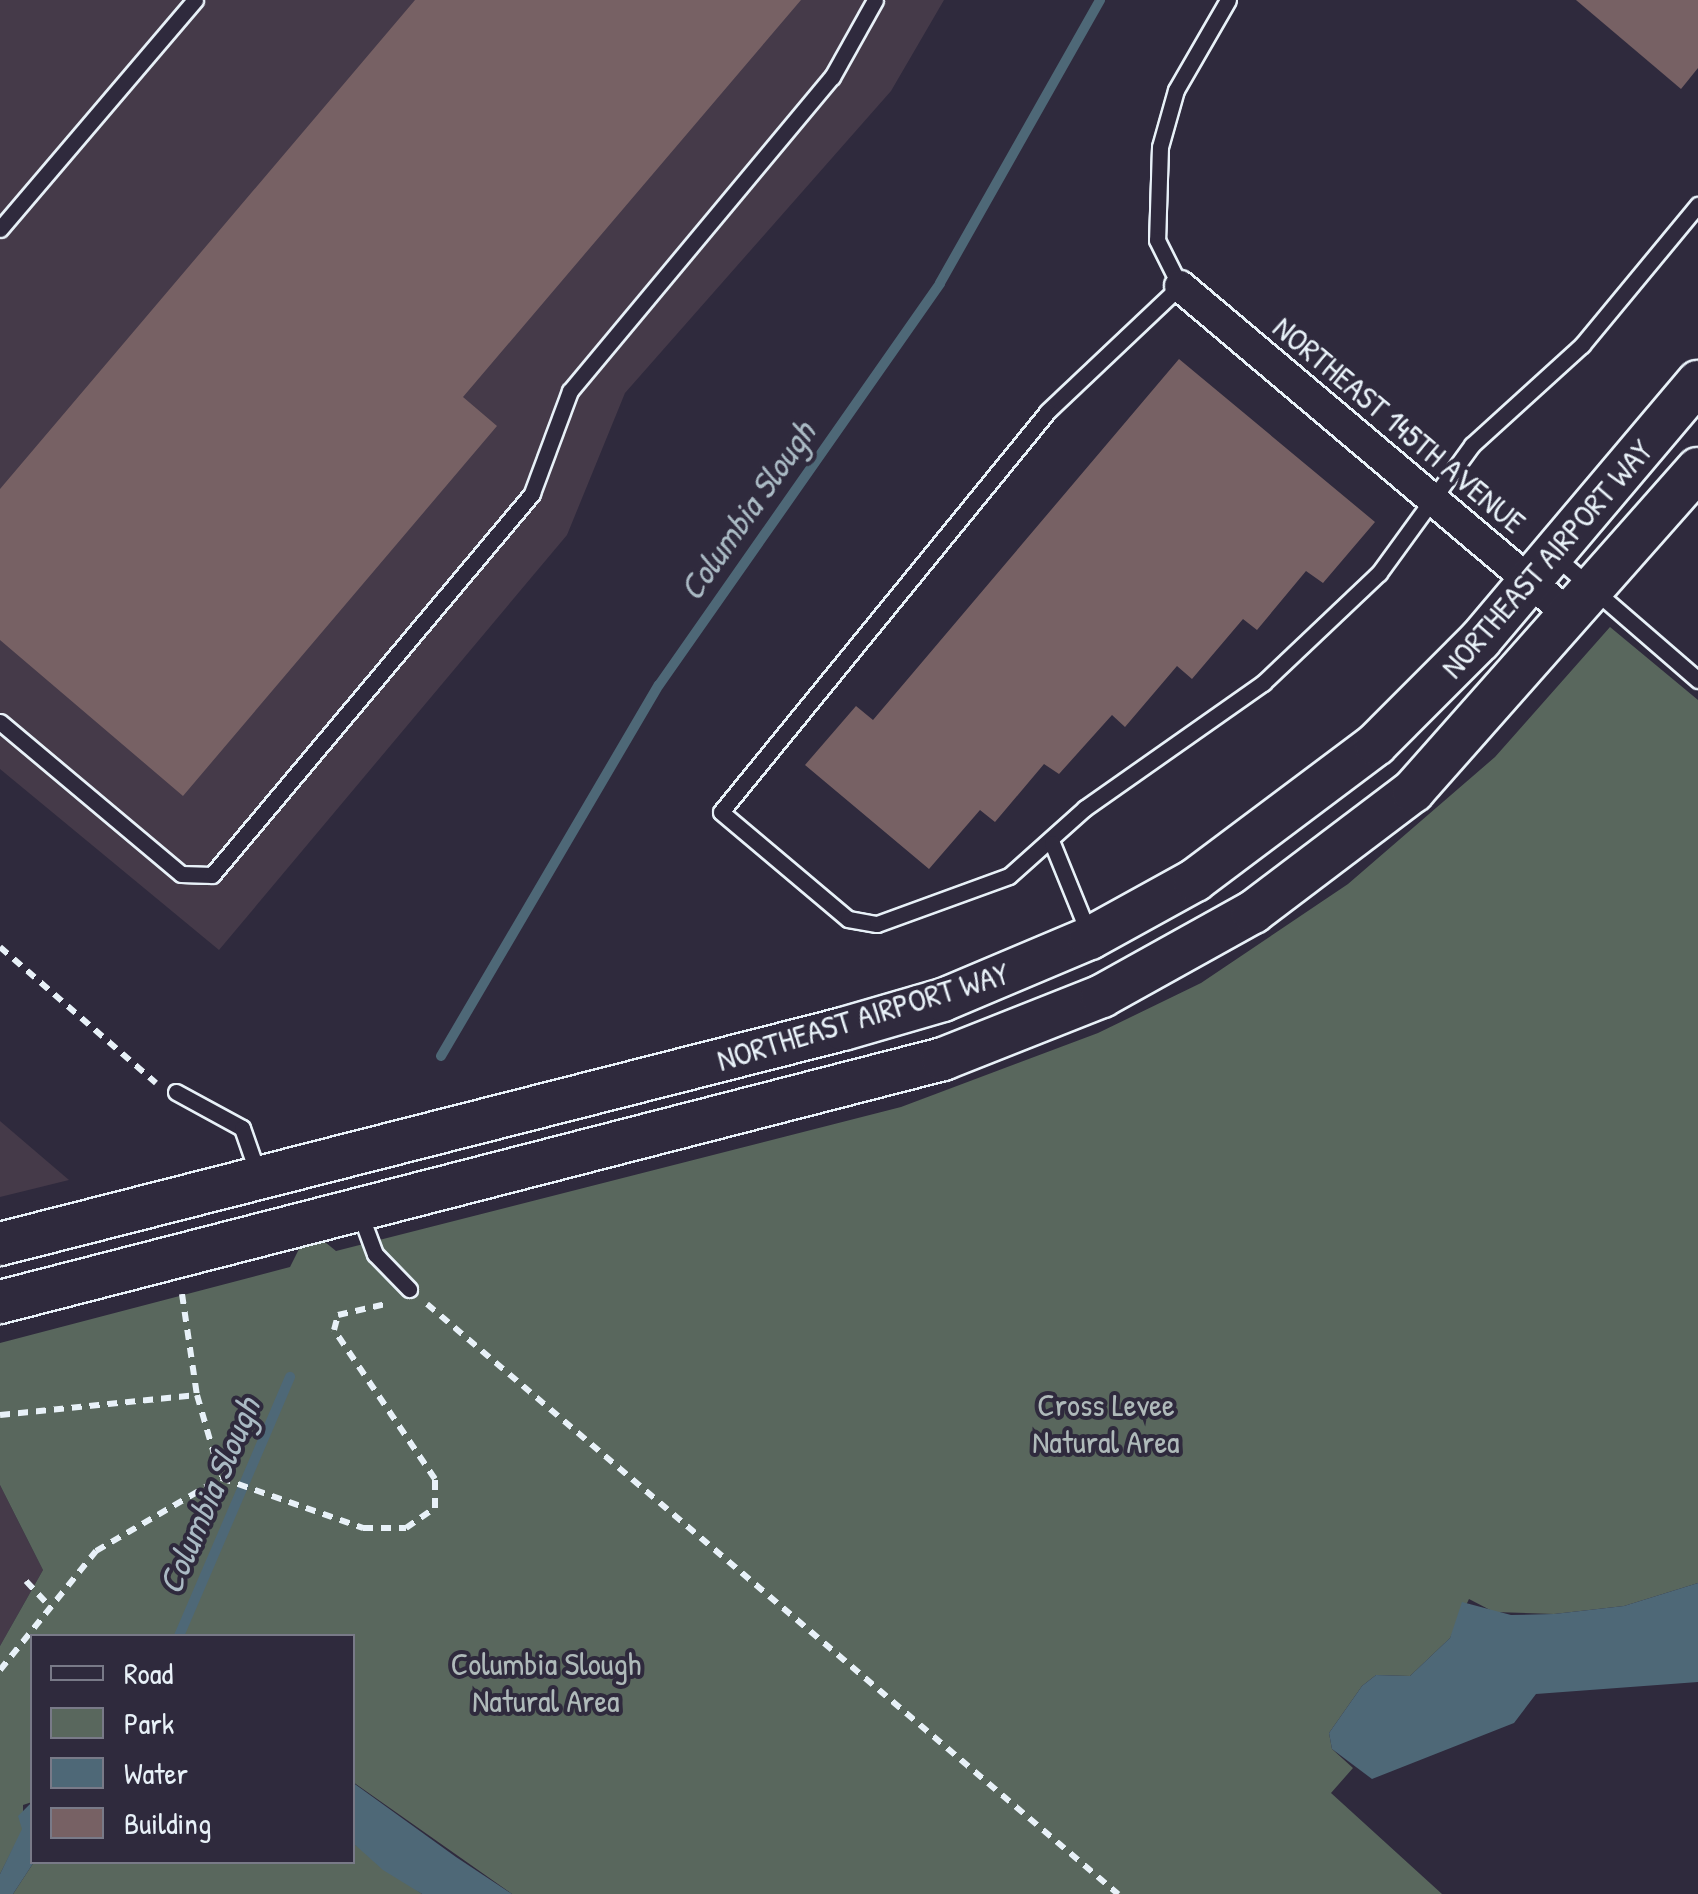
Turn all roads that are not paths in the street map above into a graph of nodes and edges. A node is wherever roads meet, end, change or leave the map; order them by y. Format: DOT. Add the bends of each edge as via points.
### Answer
graph roads {
  1 [pos="195,0"];
  2 [pos="875,0"];
  3 [pos="1228,0"];
  4 [pos="1698,205"];
  5 [pos="0,229"];
  6 [pos="1180,286"];
  7 [pos="1698,382"];
  8 [pos="1698,469"];
  9 [pos="1432,496"];
  10 [pos="1541,568"];
  11 [pos="1584,605"];
  12 [pos="1698,680"];
  13 [pos="0,722"];
  14 [pos="1052,843"];
  15 [pos="1090,938"];
  16 [pos="176,1092"];
  17 [pos="258,1178"];
  18 [pos="306,1195"];
  19 [pos="360,1211"];
  20 [pos="0,1244"];
  21 [pos="409,1289"];
  22 [pos="0,1302"];
  1 -- 5 [label="lane"];
  2 -- 13 [label="lane" via="832,76 570,390 532,493 212,875 181,874"];
  3 -- 6 [label="lane" via="1176,90 1160,147 1157,240"];
  4 -- 9 [label="lane" via="1582,346 1537,380"];
  6 -- 9 [label="street, NORTHEAST 145TH AVENUE"];
  6 -- 14 [label="lane" via="1048,411 721,812 848,919 877,924 1009,876"];
  7 -- 10 [label="main road, NORTHEAST AIRPORT WAY"];
  8 -- 11 [label="main road, NORTHEAST AIRPORT WAY"];
  9 -- 10 [label="street, NORTHEAST 145TH AVENUE"];
  9 -- 14 [label="lane" via="1379,572 1324,629 1199,734 1086,808"];
  10 -- 11 [label="street, NORTHEAST 145TH AVENUE"];
  10 -- 15 [label="main road, NORTHEAST AIRPORT WAY" via="1431,692 1323,790 1195,880"];
  11 -- 12 [label="lane"];
  11 -- 19 [label="main road, NORTHEAST AIRPORT WAY" via="1450,753 1368,830 1253,912 1102,996 943,1059"];
  14 -- 15 [label="lane"];
  15 -- 18 [label="main road, NORTHEAST AIRPORT WAY" via="942,1000"];
  16 -- 17 [label="lane" via="242,1128"];
  17 -- 18 [label="main road, NORTHEAST AIRPORT WAY"];
  17 -- 20 [label="main road, NORTHEAST AIRPORT WAY"];
  18 -- 19 [label="main road, NORTHEAST AIRPORT WAY"];
  18 -- 22 [label="main road, NORTHEAST AIRPORT WAY" via="176,1258"];
  19 -- 21 [label="lane" via="374,1254"];
}
